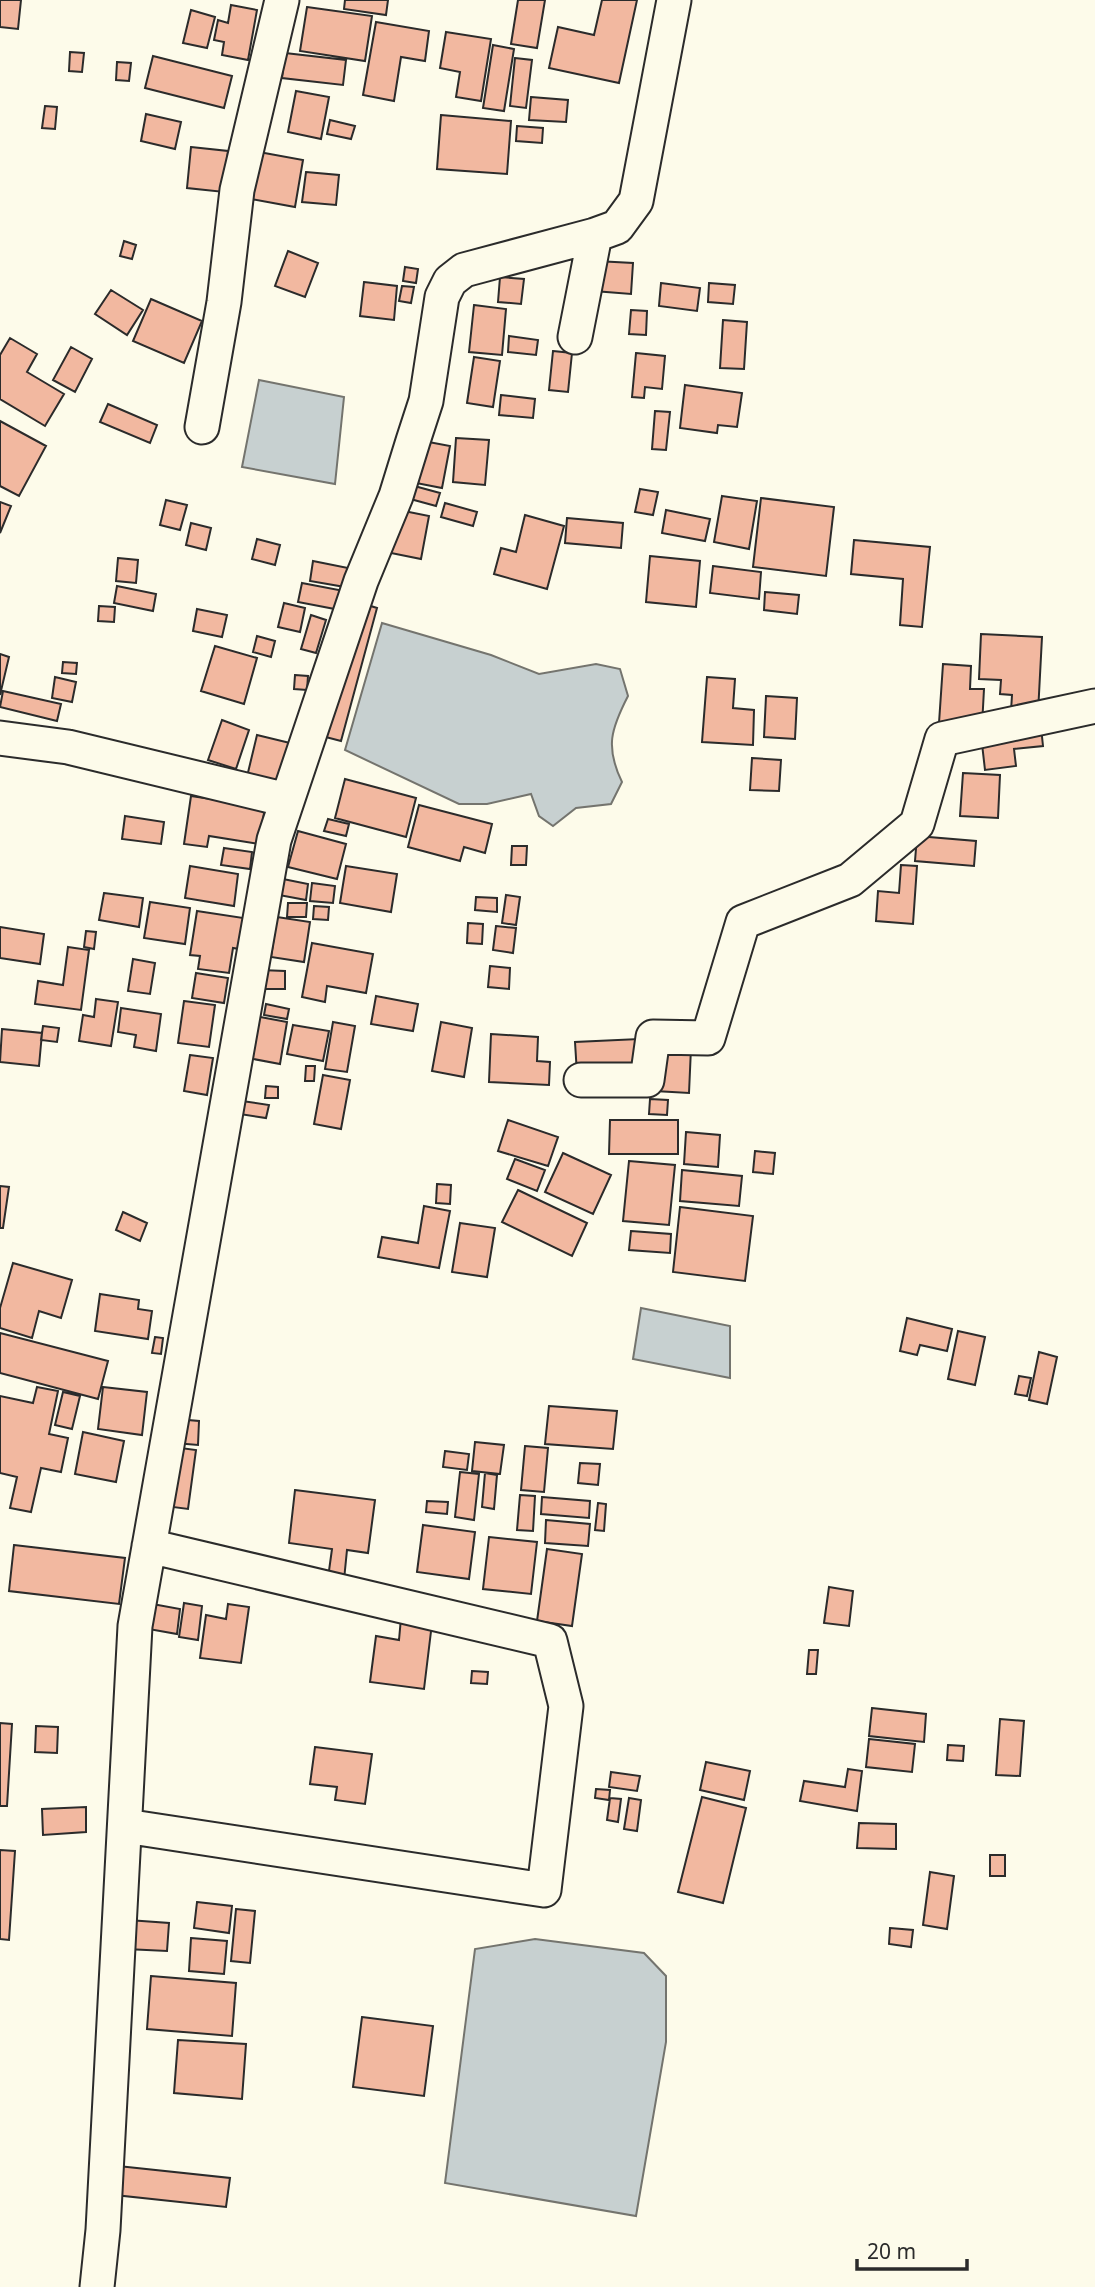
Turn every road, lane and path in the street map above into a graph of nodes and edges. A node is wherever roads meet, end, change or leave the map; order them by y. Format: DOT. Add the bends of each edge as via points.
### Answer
graph roads {
  1 [pos="282,0"];
  2 [pos="674,0"];
  3 [pos="595,235"];
  4 [pos="575,337"];
  5 [pos="202,427"];
  6 [pos="1095,706"];
  7 [pos="0,738"];
  8 [pos="288,800"];
  9 [pos="581,1080"];
  10 [pos="149,1546"];
  11 [pos="125,1826"];
  12 [pos="97,2287"];
  1 -- 5 [label="street" via="237,190 224,302"];
  2 -- 3 [label="street" via="636,201 617,227"];
  3 -- 4 [label="street"];
  3 -- 8 [label="street" via="464,270 450,281 442,298 426,401 407,463 361,581"];
  6 -- 9 [label="street" via="942,739 917,824 850,880 743,922 708,1038 653,1037 647,1080"];
  7 -- 8 [label="street" via="68,747"];
  8 -- 10 [label="street" via="274,840"];
  10 -- 11 [label="street" via="135,1626"];
  10 -- 11 [label="street" via="550,1641 566,1706 544,1890"];
  11 -- 12 [label="street"];
}
